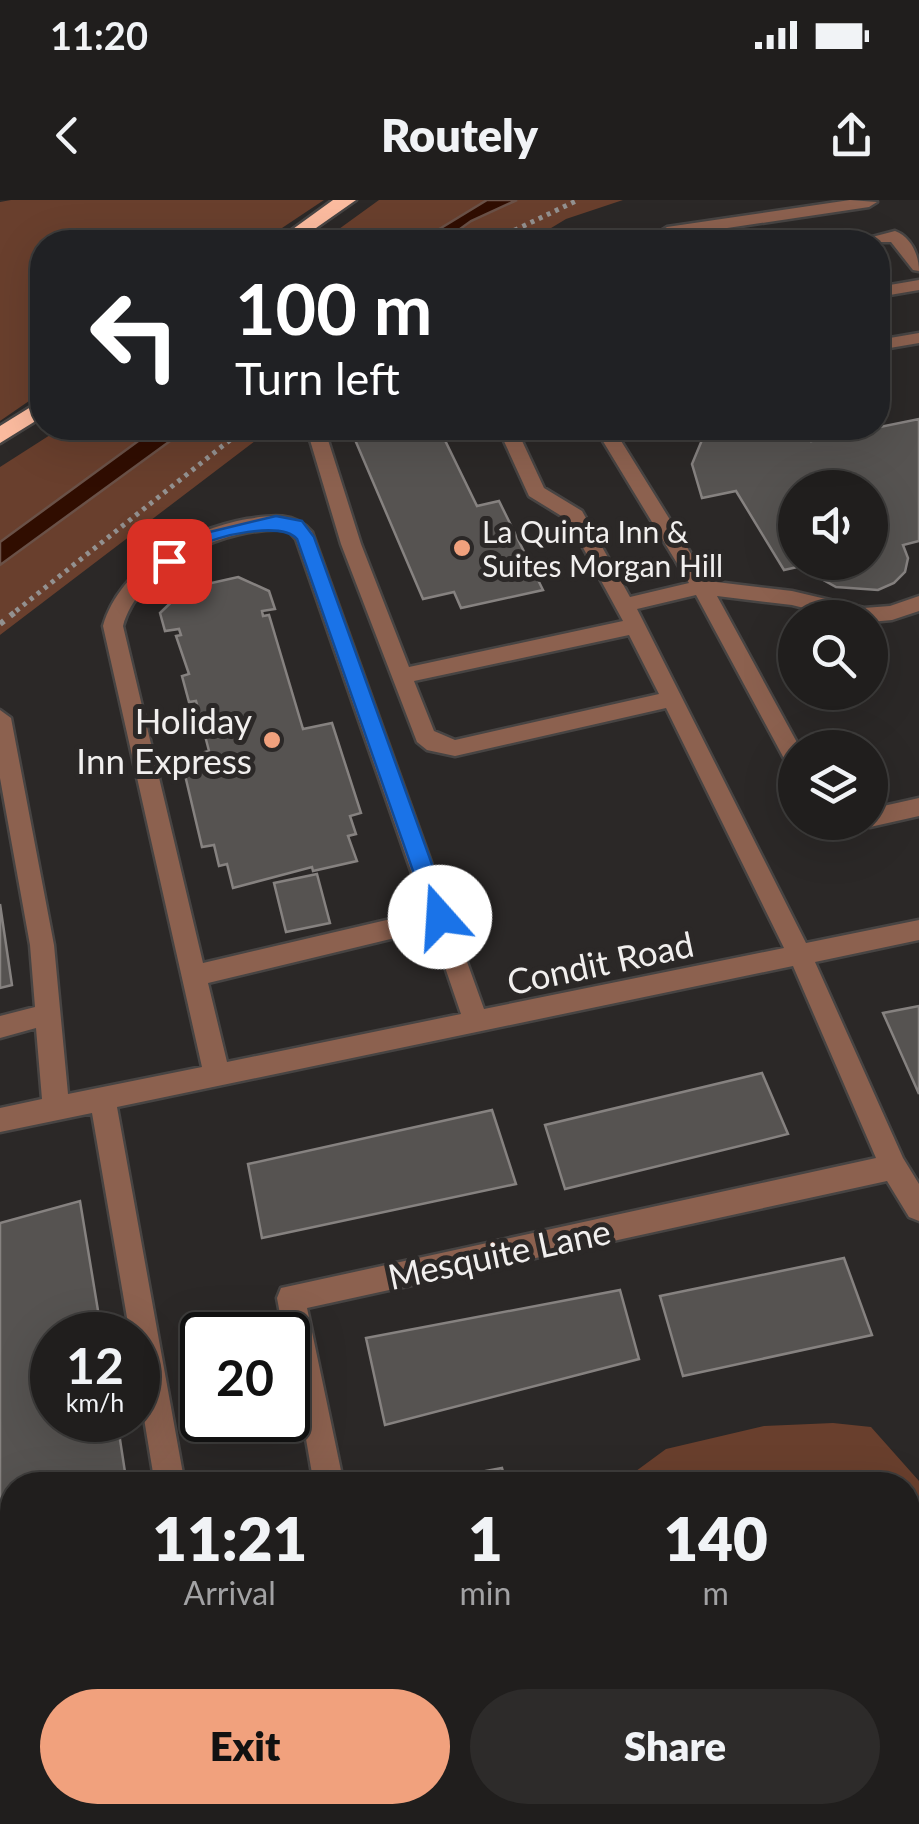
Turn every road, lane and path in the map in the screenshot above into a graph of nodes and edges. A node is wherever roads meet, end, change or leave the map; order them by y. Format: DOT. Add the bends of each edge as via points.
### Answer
graph roads {
  1 [pos="346,200"];
  2 [pos="578,200"];
  3 [pos="881,215"];
  4 [pos="302,230"];
  5 [pos="515,230"];
  6 [pos="692,230"];
  7 [pos="919,266"];
  8 [pos="919,285"];
  9 [pos="890,290"];
  10 [pos="919,338"];
  11 [pos="890,343"];
  12 [pos="30,415"];
  13 [pos="0,436"];
  14 [pos="230,440"];
  15 [pos="319,440"];
  16 [pos="512,440"];
  17 [pos="610,440"];
  18 [pos="702,587"];
  19 [pos="919,603"];
  20 [pos="630,616"];
  21 [pos="0,624"];
  22 [pos="402,676"];
  23 [pos="672,699"];
  24 [pos="0,718"];
  25 [pos="780,730"];
  26 [pos="3,743"];
  27 [pos="919,807"];
  28 [pos="888,814"];
  29 [pos="440,917"];
  30 [pos="919,930"];
  31 [pos="800,955"];
  32 [pos="194,976"];
  33 [pos="48,1014"];
  34 [pos="477,1022"];
  35 [pos="0,1027"];
  36 [pos="216,1076"];
  37 [pos="103,1099"];
  38 [pos="56,1109"];
  39 [pos="0,1120"];
  40 [pos="893,1167"];
  41 [pos="919,1208"];
  42 [pos="168,1472"];
  43 [pos="326,1472"];
  1 -- 4 [label="highway"];
  2 -- 5 [label="path"];
  3 -- 6 [label="street"];
  3 -- 7 [label="street"];
  8 -- 9 [label="street"];
  10 -- 11 [label="street"];
  12 -- 13 [label="highway"];
  14 -- 21 [label="path"];
  15 -- 22 [label="street"];
  16 -- 20 [label="street" via="536,492 575,516"];
  17 -- 18 [label="street"];
  18 -- 19 [label="street" via="864,615"];
  18 -- 20 [label="street"];
  18 -- 25 [label="street"];
  20 -- 22 [label="street"];
  20 -- 23 [label="street"];
  22 -- 23 [label="street" via="425,736 455,748"];
  23 -- 31 [label="street"];
  24 -- 26 [label="street"];
  26 -- 33 [label="street" via="42,945"];
  27 -- 28 [label="street"];
  29 -- 32 [label="street"];
  29 -- 32 [label="street" via="305,537 296,525 276,522 210,535 191,542 124,598 113,626"];
  29 -- 34 [label="street"];
  30 -- 31 [label="street, Condit Road"];
  31 -- 34 [label="street, Condit Road"];
  31 -- 40 [label="street"];
  32 -- 36 [label="street"];
  33 -- 35 [label="street"];
  33 -- 38 [label="street"];
  34 -- 36 [label="street, Condit Road"];
  36 -- 37 [label="street, Condit Road"];
  37 -- 38 [label="street, Condit Road"];
  37 -- 42 [label="street"];
  38 -- 39 [label="street, Condit Road"];
  40 -- 41 [label="street"];
  40 -- 43 [label="street, Mesquite Lane" via="291,1298"];
}
